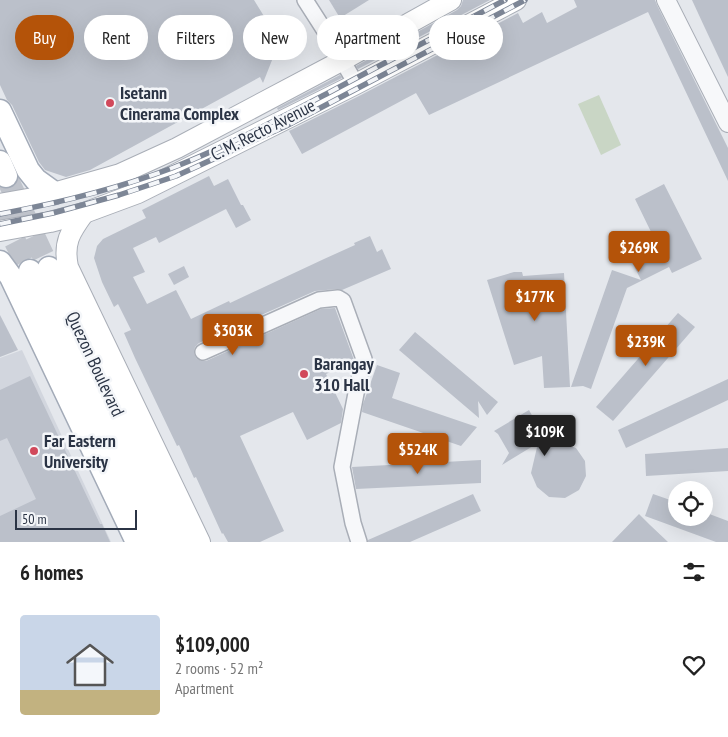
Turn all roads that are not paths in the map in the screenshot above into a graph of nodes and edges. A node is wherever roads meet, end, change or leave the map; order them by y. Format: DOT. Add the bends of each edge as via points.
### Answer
graph roads {
  1 [pos="305,0"];
  2 [pos="451,0"];
  3 [pos="516,0"];
  4 [pos="666,0"];
  5 [pos="419,18"];
  6 [pos="317,19"];
  7 [pos="343,60"];
  8 [pos="356,84"];
  9 [pos="0,111"];
  10 [pos="728,122"];
  11 [pos="54,193"];
  12 [pos="0,204"];
  13 [pos="84,213"];
  14 [pos="0,231"];
  15 [pos="0,262"];
  16 [pos="203,352"];
  17 [pos="137,542"];
  18 [pos="158,542"];
  19 [pos="180,542"];
  20 [pos="200,542"];
  21 [pos="359,542"];
  1 -- 6 [label="street"];
  2 -- 5 [label="main road, C. M. Recto Avenue"];
  3 -- 8 [label="main road, C. M. Recto Avenue"];
  4 -- 10 [label="street"];
  7 -- 8 [label="street"];
  7 -- 11 [label="main road, C. M. Recto Avenue" via="136,167"];
  8 -- 13 [label="main road, C. M. Recto Avenue" via="138,193"];
  9 -- 11 [label="main road" via="28,170"];
  11 -- 12 [label="main road, C. M. Recto Avenue"];
  13 -- 14 [label="main road, C. M. Recto Avenue"];
  13 -- 20 [label="main road" via="68,238 68,267"];
  15 -- 17 [label="main road" via="11,277"];
  16 -- 21 [label="street" via="318,300 338,298 343,301 364,358 342,467"];
  18 -- 19 [label="main road, Quezon Boulevard" via="40,270"];
}
